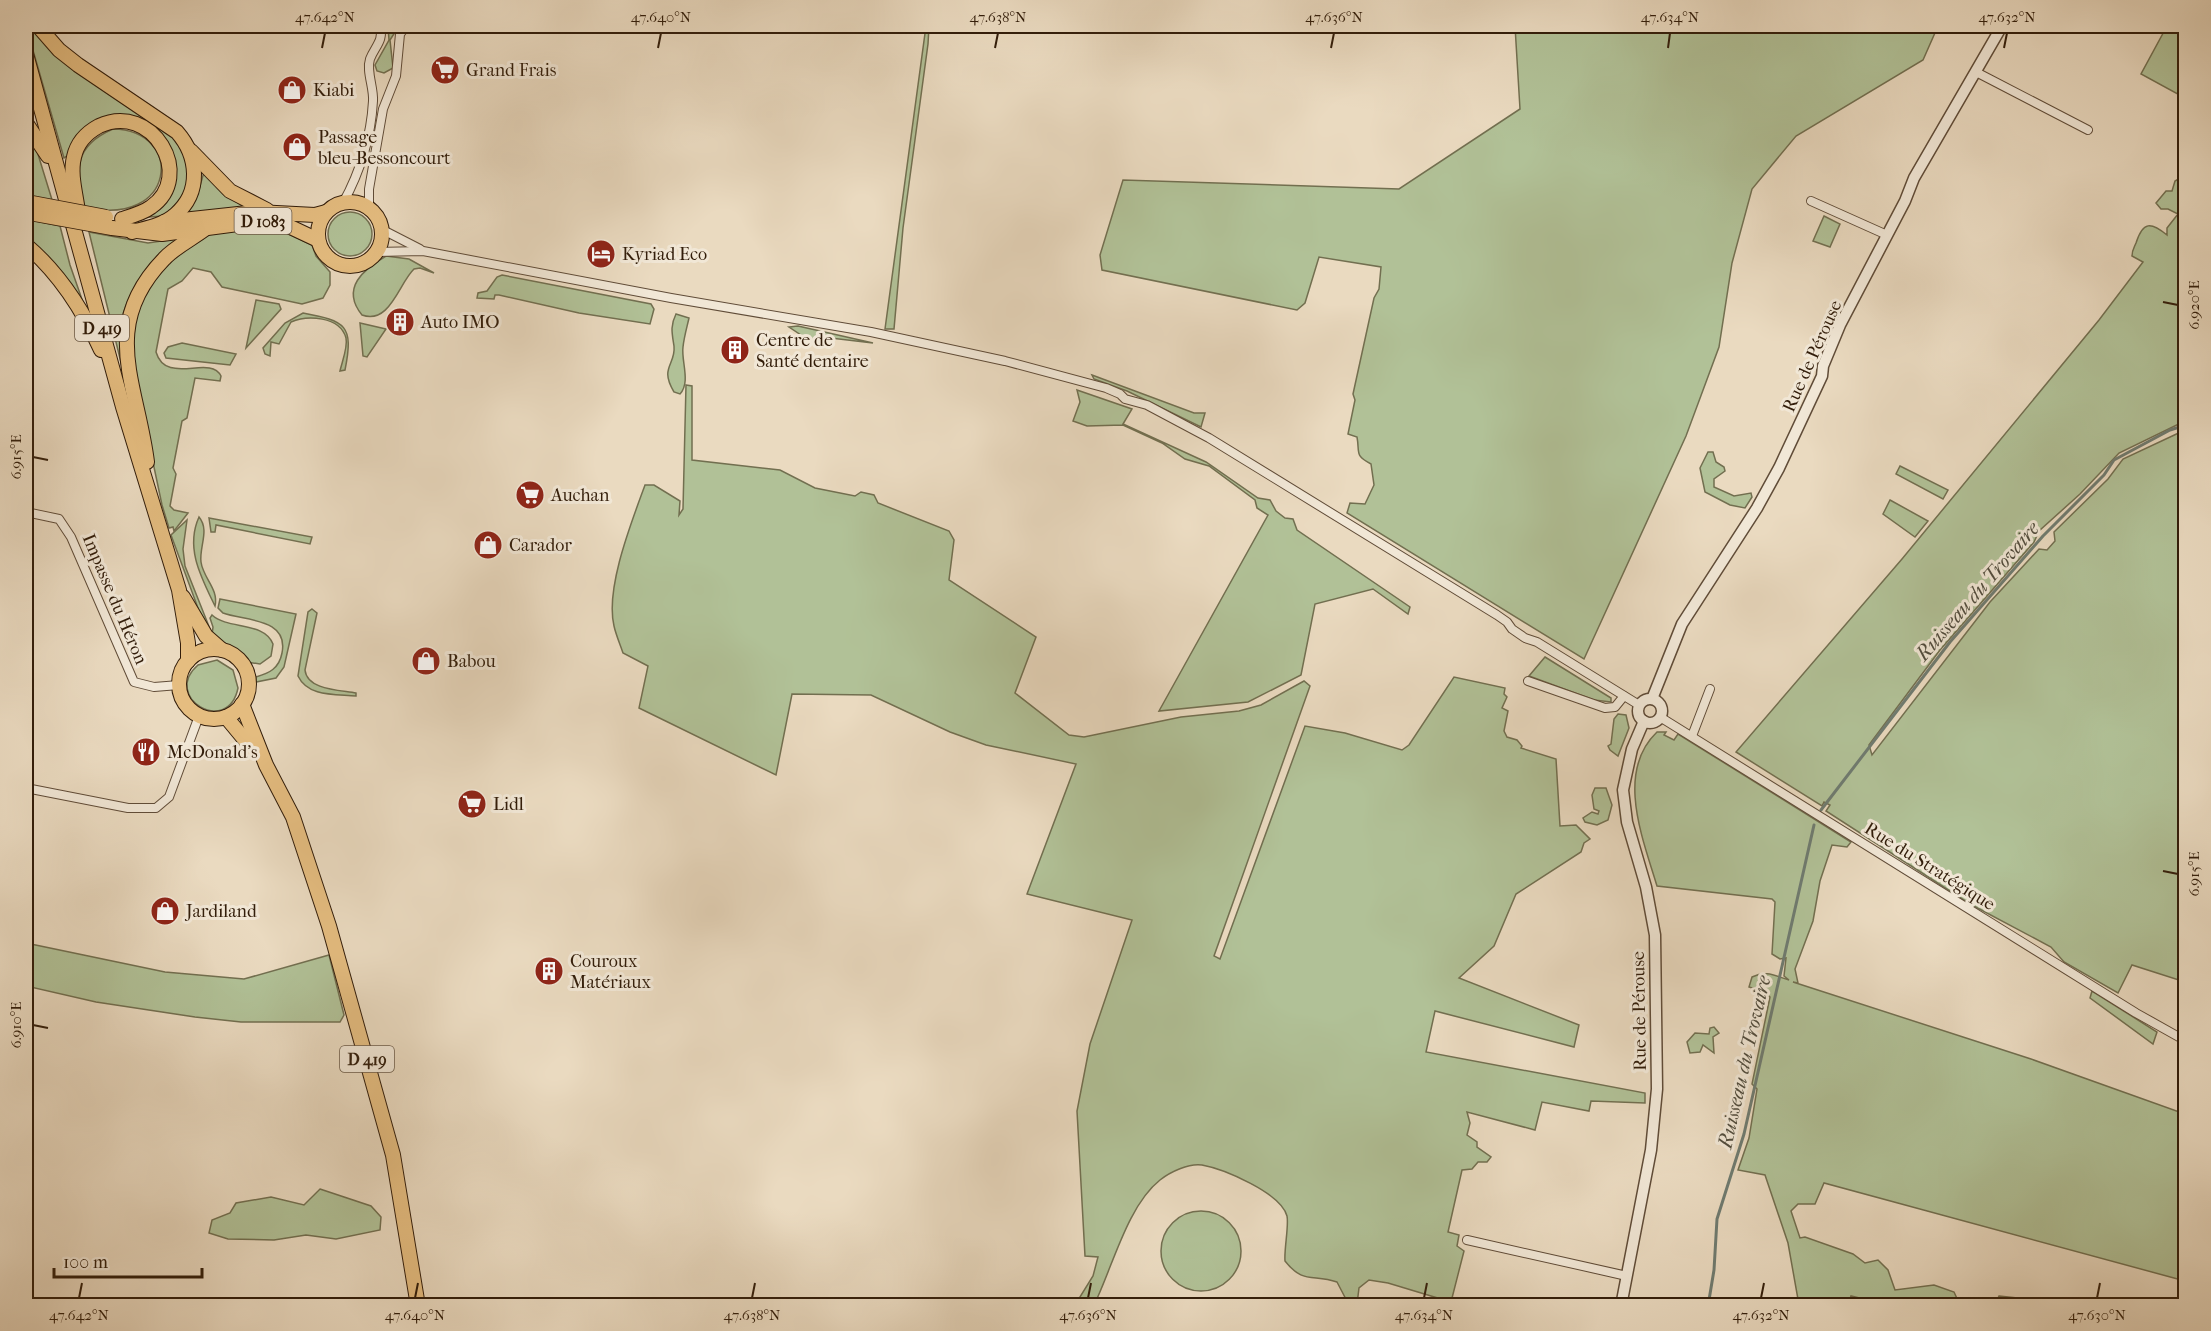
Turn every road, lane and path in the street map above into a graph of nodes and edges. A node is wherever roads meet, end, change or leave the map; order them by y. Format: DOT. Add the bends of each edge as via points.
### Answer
graph roads {
  1 [pos="38,26"];
  2 [pos="380,26"];
  3 [pos="406,26"];
  4 [pos="2002,26"];
  5 [pos="26,54"];
  6 [pos="1976,72"];
  7 [pos="26,123"];
  8 [pos="2088,129"];
  9 [pos="191,150"];
  10 [pos="58,172"];
  11 [pos="1811,201"];
  12 [pos="343,203"];
  13 [pos="30,208"];
  14 [pos="369,209"];
  15 [pos="272,212"];
  16 [pos="326,213"];
  17 [pos="114,222"];
  18 [pos="163,222"];
  19 [pos="205,229"];
  20 [pos="381,230"];
  21 [pos="132,232"];
  22 [pos="1887,235"];
  23 [pos="318,240"];
  24 [pos="26,245"];
  25 [pos="81,250"];
  26 [pos="423,251"];
  27 [pos="376,252"];
  28 [pos="123,407"];
  29 [pos="152,498"];
  30 [pos="26,512"];
  31 [pos="179,590"];
  32 [pos="222,650"];
  33 [pos="188,661"];
  34 [pos="1527,681"];
  35 [pos="179,685"];
  36 [pos="1710,689"];
  37 [pos="1624,696"];
  38 [pos="1652,699"];
  39 [pos="242,704"];
  40 [pos="1639,705"];
  41 [pos="199,716"];
  42 [pos="226,717"];
  43 [pos="1660,717"];
  44 [pos="1644,721"];
  45 [pos="1692,736"];
  46 [pos="266,765"];
  47 [pos="26,788"];
  48 [pos="2186,1041"];
  49 [pos="1467,1240"];
  50 [pos="1627,1276"];
  51 [pos="418,1305"];
  52 [pos="1622,1305"];
  1 -- 9 [label="main road" via="59,50 169,125"];
  2 -- 12 [label="street" via="382,36 370,60 373,98 368,134 358,171"];
  3 -- 14 [label="street" via="400,34 396,76 383,109"];
  4 -- 6 [label="street, Rue de Pérouse"];
  5 -- 10 [label="main road, D 419"];
  6 -- 8 [label="street"];
  6 -- 22 [label="street, Rue de Pérouse" via="1926,156"];
  7 -- 10 [label="main road"];
  9 -- 15 [label="main road" via="230,191"];
  9 -- 18 [label="main road" via="195,172 192,191 175,216"];
  10 -- 25 [label="main road, D 419"];
  11 -- 22 [label="street"];
  12 -- 14 [label="main road" via="357,203"];
  12 -- 16 [label="main road"];
  13 -- 17 [label="main road, D 1083, bridge"];
  14 -- 20 [label="main road"];
  15 -- 16 [label="main road, D 1083"];
  15 -- 18 [label="main road, D 1083"];
  16 -- 23 [label="main road"];
  17 -- 18 [label="main road, D 1083"];
  17 -- 21 [label="main road, D 1083"];
  17 -- 25 [label="main road" via="153,206 163,194 168,178 164,147 156,135 145,126 126,121 106,123 90,131 74,154 72,168"];
  18 -- 21 [label="main road"];
  19 -- 21 [label="main road, D 1083" via="162,234"];
  19 -- 23 [label="main road, D 1083" via="262,221 284,224"];
  19 -- 29 [label="main road" via="166,257 141,285 126,329 126,351"];
  20 -- 26 [label="street"];
  20 -- 27 [label="main road"];
  22 -- 38 [label="street, Rue de Pérouse" via="1840,325 1779,468 1682,624"];
  23 -- 27 [label="main road" via="330,260 346,266 363,264"];
  24 -- 28 [label="main road" via="46,262 86,320"];
  25 -- 28 [label="main road, D 419"];
  26 -- 27 [label="street"];
  26 -- 37 [label="street" via="871,332 1005,361 1120,393 1125,399 1147,405 1209,438 1497,615 1525,638"];
  28 -- 29 [label="main road, D 419"];
  29 -- 31 [label="main road, D 419"];
  30 -- 35 [label="street, Impasse du Héron" via="60,519 135,682 154,687"];
  31 -- 32 [label="main road, D 419" via="206,636"];
  31 -- 33 [label="main road, D 419"];
  32 -- 33 [label="main road" via="204,651"];
  32 -- 39 [label="main road" via="232,654 246,671 248,690"];
  33 -- 35 [label="main road"];
  34 -- 37 [label="street" via="1605,708 1615,706"];
  35 -- 41 [label="main road" via="185,703"];
  36 -- 45 [label="street"];
  37 -- 40 [label="street"];
  38 -- 40 [label="street"];
  38 -- 43 [label="street" via="1660,706"];
  39 -- 42 [label="main road"];
  39 -- 46 [label="main road, D 419"];
  40 -- 44 [label="street" via="1638,712"];
  41 -- 42 [label="main road"];
  41 -- 47 [label="street" via="169,798 156,808 128,808"];
  42 -- 46 [label="main road, D 419"];
  43 -- 44 [label="street" via="1654,722"];
  43 -- 45 [label="street, Rue du Stratégique"];
  44 -- 50 [label="street, Rue de Pérouse" via="1632,749 1623,790 1654,935 1657,1089 1652,1150"];
  45 -- 48 [label="street, Rue du Stratégique"];
  46 -- 51 [label="main road, D 419" via="293,818 329,926 393,1155"];
  49 -- 50 [label="street"];
  50 -- 52 [label="street, Rue de Pérouse"];
}
